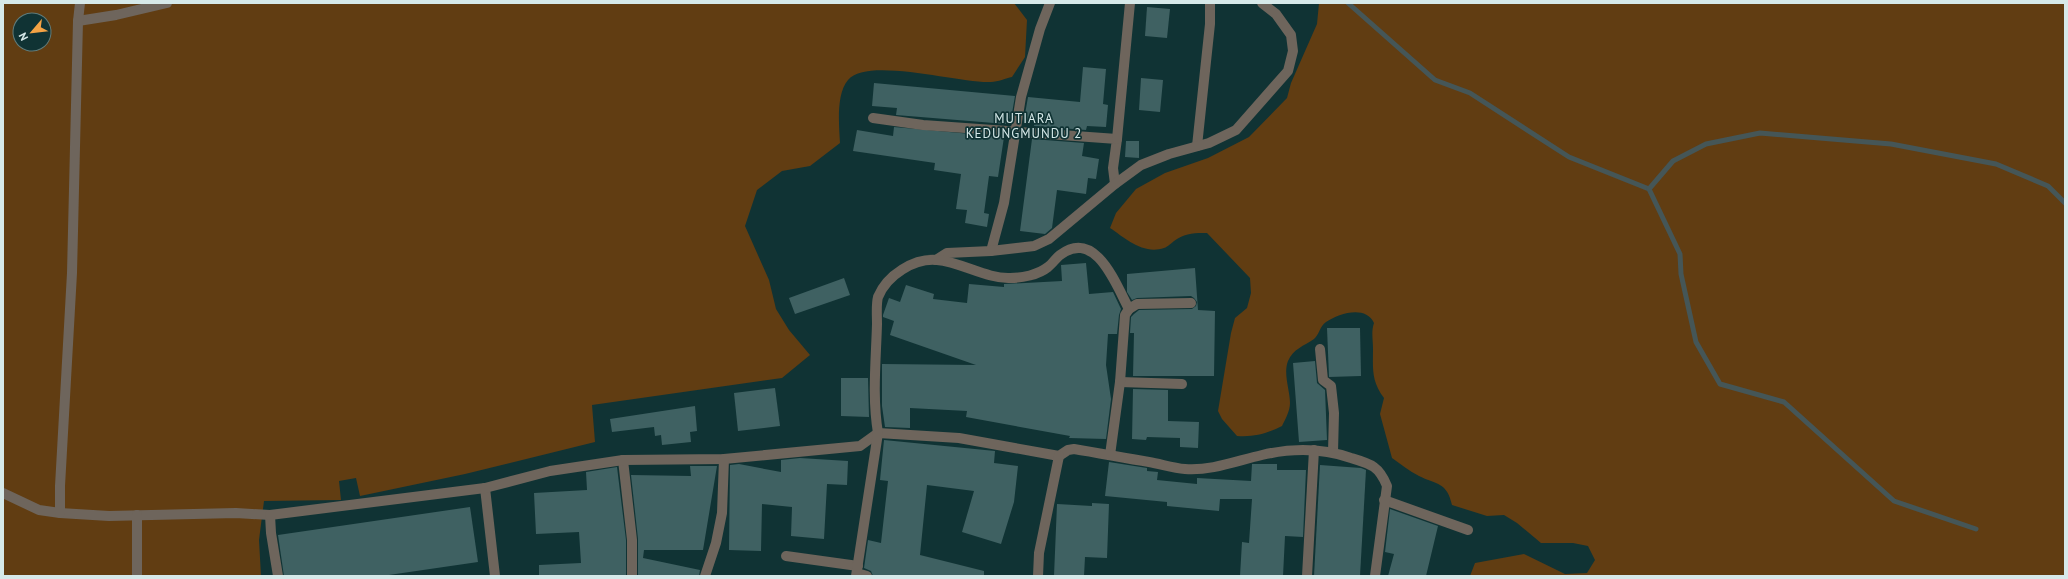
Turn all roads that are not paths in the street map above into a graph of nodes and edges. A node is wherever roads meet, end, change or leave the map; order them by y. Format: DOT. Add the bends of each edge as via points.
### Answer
graph roads {
  1 [pos="80,3"];
  2 [pos="168,3"];
  3 [pos="1050,3"];
  4 [pos="1130,3"];
  5 [pos="1210,3"];
  6 [pos="1262,3"];
  7 [pos="78,21"];
  8 [pos="873,118"];
  9 [pos="1017,130"];
  10 [pos="1116,139"];
  11 [pos="1197,146"];
  12 [pos="1115,184"];
  13 [pos="991,251"];
  14 [pos="936,260"];
  15 [pos="1191,303"];
  16 [pos="1128,309"];
  17 [pos="1320,350"];
  18 [pos="1120,382"];
  19 [pos="1182,384"];
  20 [pos="878,433"];
  21 [pos="1314,450"];
  22 [pos="1333,452"];
  23 [pos="1110,455"];
  24 [pos="1059,456"];
  25 [pos="724,459"];
  26 [pos="623,460"];
  27 [pos="485,488"];
  28 [pos="3,493"];
  29 [pos="1384,500"];
  30 [pos="60,513"];
  31 [pos="137,515"];
  32 [pos="270,515"];
  33 [pos="1468,530"];
  34 [pos="786,556"];
  35 [pos="857,572"];
  36 [pos="137,576"];
  37 [pos="278,576"];
  38 [pos="495,576"];
  39 [pos="632,576"];
  40 [pos="705,576"];
  41 [pos="867,576"];
  42 [pos="1038,576"];
  43 [pos="1307,576"];
  44 [pos="1375,576"];
  1 -- 7 [label="street"];
  2 -- 7 [label="street"];
  3 -- 9 [label="street" via="1021,98"];
  4 -- 10 [label="street"];
  5 -- 11 [label="street"];
  6 -- 11 [label="street" via="1276,14 1291,35 1293,51 1288,71 1236,130"];
  7 -- 30 [label="street" via="72,273"];
  8 -- 9 [label="street" via="938,126"];
  9 -- 10 [label="street"];
  9 -- 13 [label="street" via="1004,203"];
  10 -- 12 [label="street" via="1113,168"];
  11 -- 12 [label="street" via="1141,166"];
  12 -- 13 [label="street" via="1049,239 1034,246"];
  13 -- 14 [label="street" via="947,253"];
  14 -- 16 [label="street" via="1009,279 1025,277 1047,268 1071,248 1085,248 1102,262"];
  14 -- 20 [label="street" via="912,264 899,271 878,297 875,418"];
  15 -- 16 [label="street" via="1137,304"];
  16 -- 18 [label="street" via="1125,315"];
  17 -- 22 [label="street" via="1323,380 1331,386 1334,413"];
  18 -- 19 [label="street"];
  18 -- 23 [label="street"];
  20 -- 24 [label="street" via="959,438"];
  20 -- 25 [label="street" via="860,446"];
  20 -- 35 [label="street"];
  21 -- 22 [label="street"];
  21 -- 23 [label="street" via="1276,453 1225,466 1185,469"];
  21 -- 43 [label="street"];
  22 -- 29 [label="street" via="1369,463 1378,469 1387,486"];
  23 -- 24 [label="street" via="1074,449"];
  24 -- 42 [label="street" via="1039,553"];
  25 -- 26 [label="street"];
  25 -- 40 [label="street" via="722,513"];
  26 -- 27 [label="street" via="550,471"];
  26 -- 39 [label="street" via="632,540"];
  27 -- 32 [label="street"];
  27 -- 38 [label="street"];
  28 -- 30 [label="street" via="39,510"];
  29 -- 33 [label="street"];
  29 -- 44 [label="street"];
  30 -- 31 [label="street"];
  31 -- 32 [label="street"];
  31 -- 36 [label="street"];
  32 -- 37 [label="street"];
  34 -- 35 [label="street"];
  35 -- 41 [label="street"];
}
